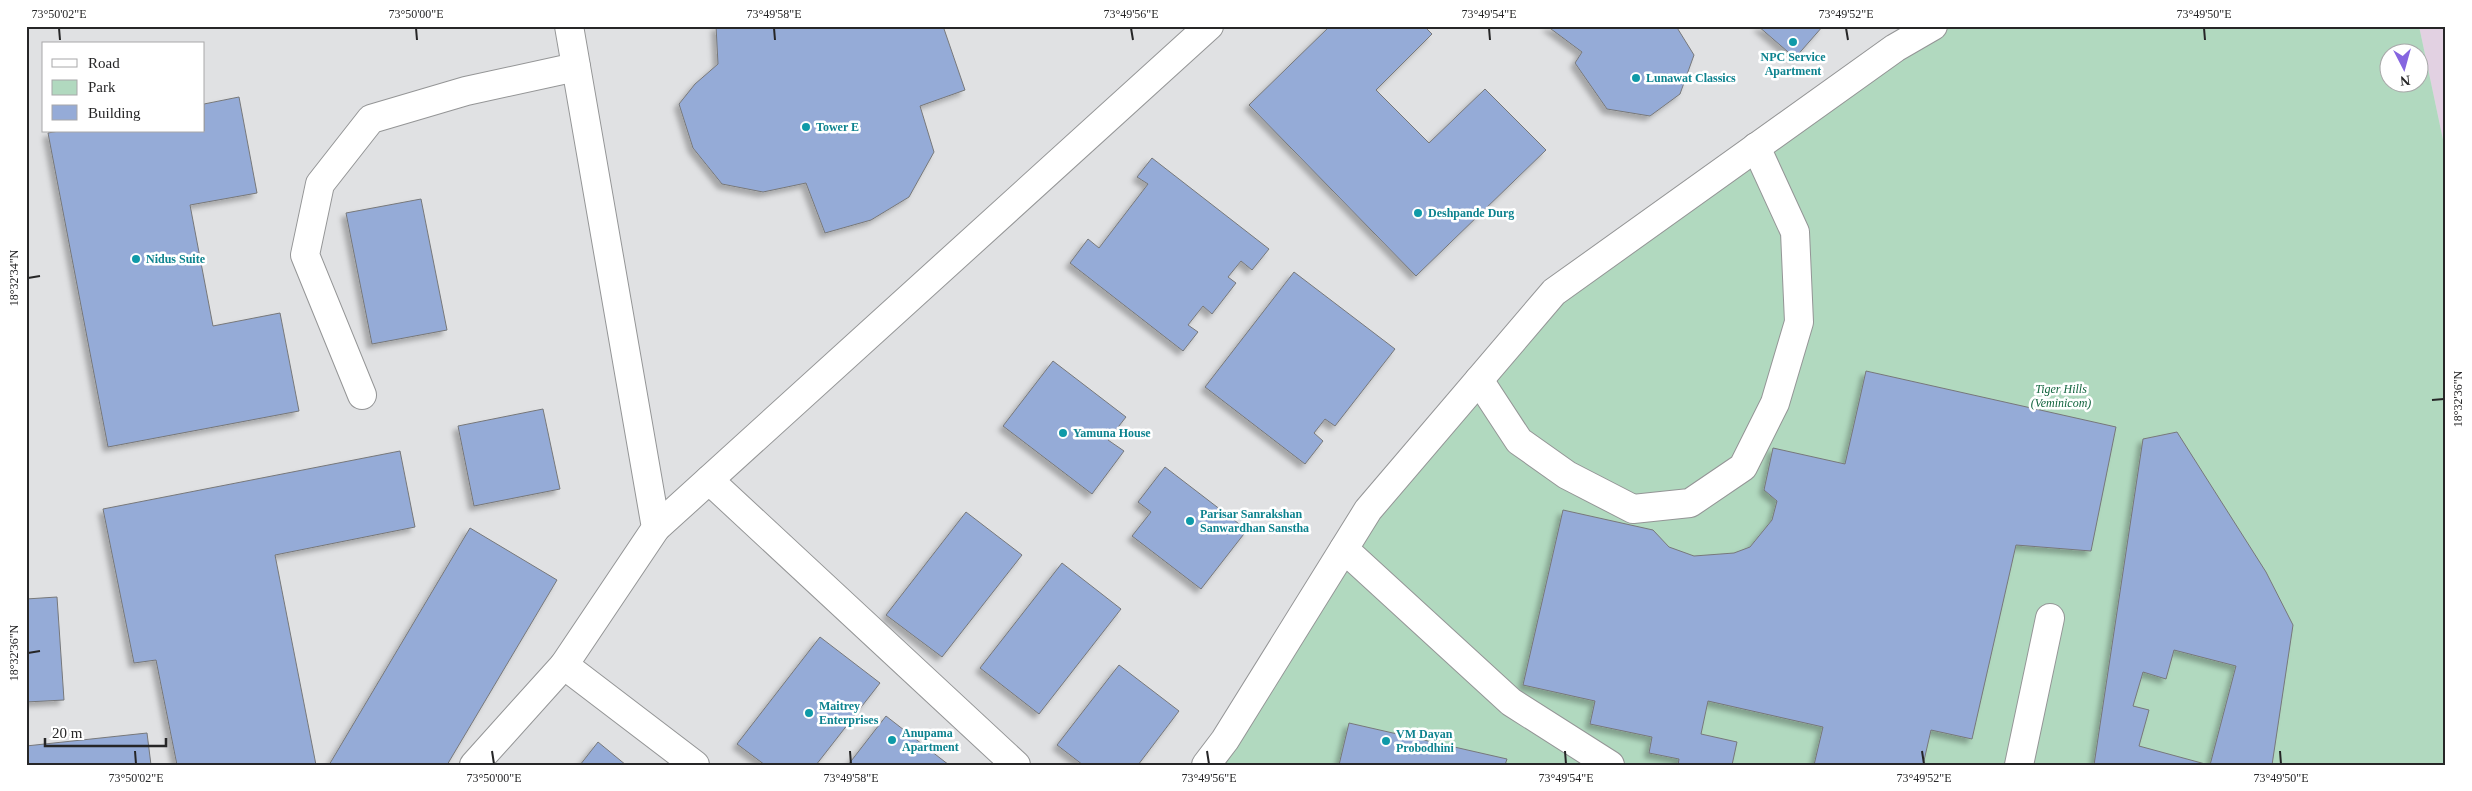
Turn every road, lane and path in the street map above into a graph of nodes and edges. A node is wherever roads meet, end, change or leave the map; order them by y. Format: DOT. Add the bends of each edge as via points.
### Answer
graph roads {
  1 [pos="569,26"];
  2 [pos="1209,26"];
  3 [pos="1933,26"];
  4 [pos="576,67"];
  5 [pos="1756,147"];
  6 [pos="1479,380"];
  7 [pos="362,394"];
  8 [pos="709,480"];
  9 [pos="656,528"];
  10 [pos="1344,549"];
  11 [pos="2050,618"];
  12 [pos="564,666"];
  13 [pos="474,765"];
  14 [pos="695,765"];
  15 [pos="1016,765"];
  16 [pos="1206,765"];
  17 [pos="1610,765"];
  18 [pos="2019,765"];
  1 -- 4 [label="street"];
  2 -- 8 [label="street"];
  3 -- 5 [label="street" via="1895,48"];
  4 -- 7 [label="street" via="466,91 371,119 320,184 304,256"];
  4 -- 9 [label="street"];
  5 -- 6 [label="street" via="1554,292"];
  5 -- 6 [label="street" via="1795,232 1799,322 1775,403 1743,467 1690,502 1633,509 1566,475 1519,441"];
  6 -- 10 [label="street" via="1368,510"];
  8 -- 9 [label="street"];
  8 -- 15 [label="street"];
  9 -- 12 [label="street"];
  10 -- 16 [label="street" via="1225,740"];
  10 -- 17 [label="street" via="1511,702"];
  11 -- 18 [label="street"];
  12 -- 13 [label="street"];
  12 -- 14 [label="street"];
}
